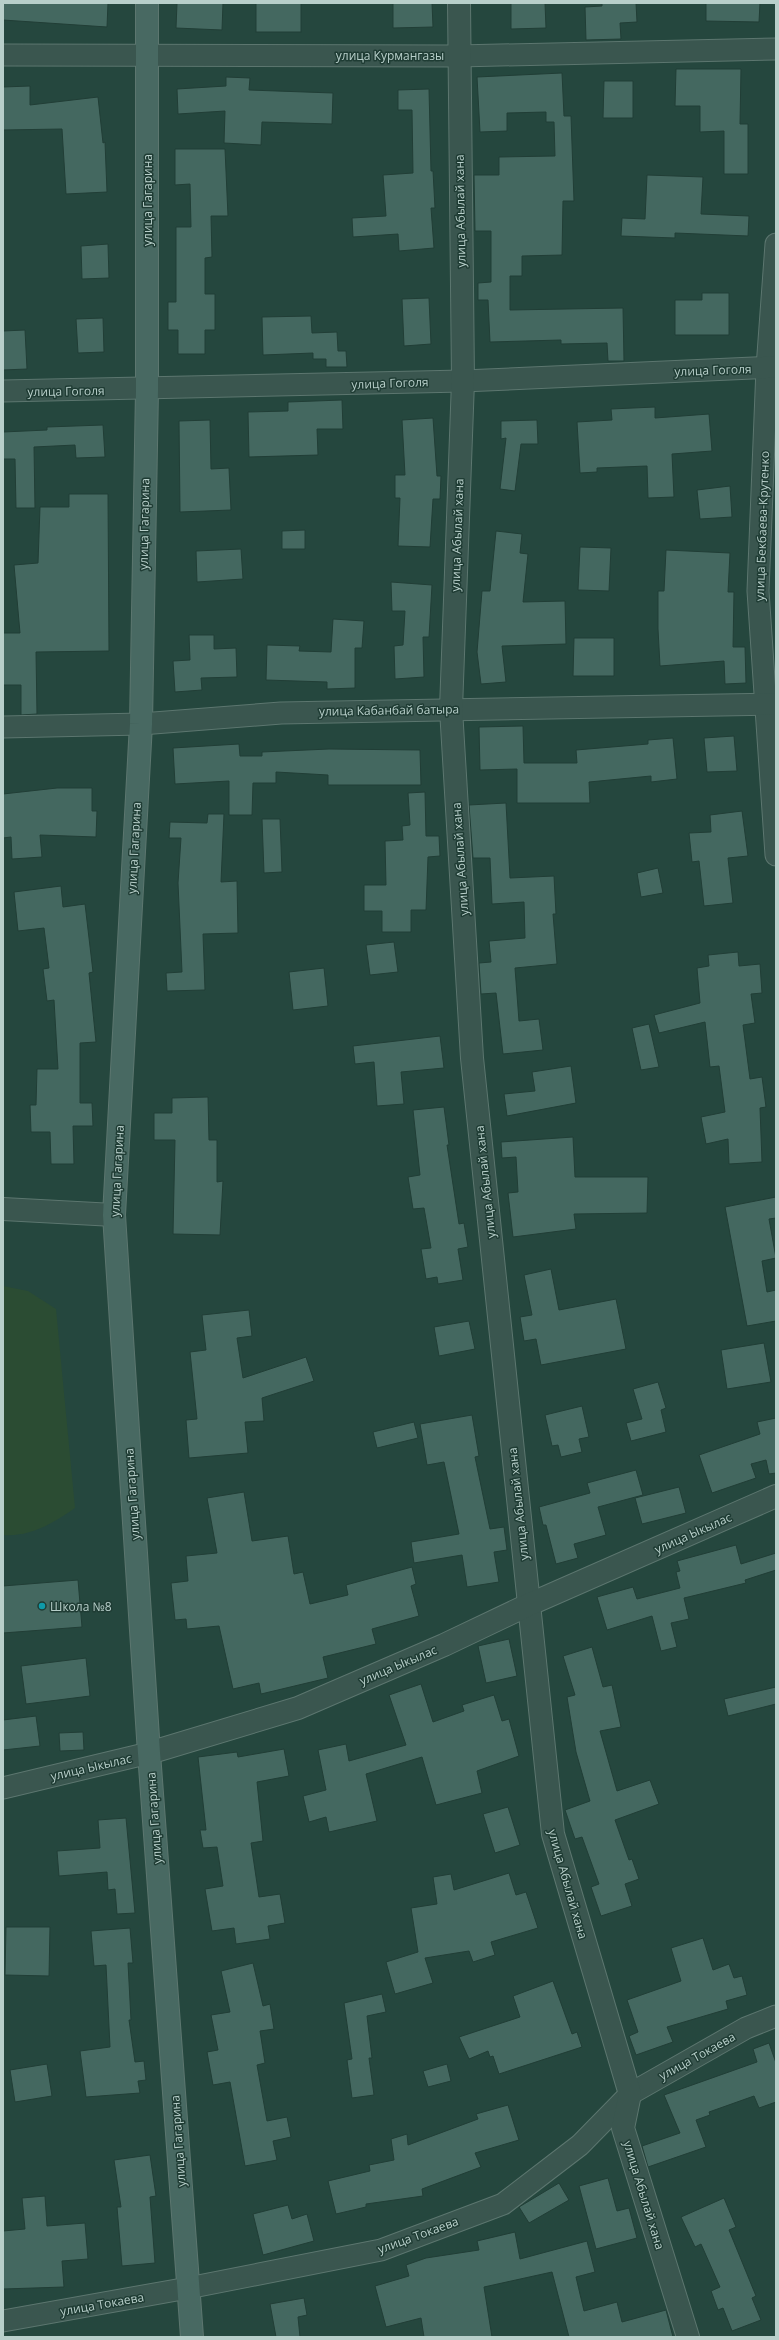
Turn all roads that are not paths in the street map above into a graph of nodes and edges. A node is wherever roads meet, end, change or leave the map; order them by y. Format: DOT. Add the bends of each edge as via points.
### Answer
graph roads {
  1 [pos="147,3"];
  2 [pos="459,3"];
  3 [pos="776,49"];
  4 [pos="3,55"];
  5 [pos="147,55"];
  6 [pos="458,56"];
  7 [pos="776,244"];
  8 [pos="772,368"];
  9 [pos="463,381"];
  10 [pos="147,390"];
  11 [pos="3,391"];
  12 [pos="772,704"];
  13 [pos="451,709"];
  14 [pos="141,724"];
  15 [pos="3,727"];
  16 [pos="776,855"];
  17 [pos="3,1209"];
  18 [pos="114,1215"];
  19 [pos="776,1496"];
  20 [pos="528,1605"];
  21 [pos="149,1753"];
  22 [pos="3,1788"];
  23 [pos="776,2016"];
  24 [pos="630,2094"];
  25 [pos="188,2288"];
  26 [pos="3,2321"];
  27 [pos="192,2337"];
  28 [pos="688,2337"];
  1 -- 5 [label="main road, улица Гагарина"];
  2 -- 6 [label="street, улица Абылай хана"];
  3 -- 6 [label="street, улица Курмангазы"];
  4 -- 5 [label="street, улица Курмангазы"];
  5 -- 6 [label="street, улица Курмангазы"];
  5 -- 10 [label="main road, улица Гагарина"];
  6 -- 9 [label="street, улица Абылай хана"];
  7 -- 8 [label="street, улица Бекбаева-Крутенко"];
  8 -- 9 [label="street, улица Гоголя"];
  8 -- 12 [label="street, улица Бекбаева-Крутенко" via="758,591"];
  9 -- 10 [label="street, улица Гоголя"];
  9 -- 13 [label="street, улица Абылай хана"];
  10 -- 11 [label="street, улица Гоголя"];
  10 -- 14 [label="main road, улица Гагарина"];
  12 -- 13 [label="street, улица Кабанбай батыра"];
  12 -- 16 [label="street, улица Бекбаева-Крутенко"];
  13 -- 14 [label="street, улица Кабанбай батыра" via="281,713"];
  13 -- 20 [label="street, улица Абылай хана" via="472,1058"];
  14 -- 15 [label="street, улица Кабанбай батыра"];
  14 -- 18 [label="main road, улица Гагарина"];
  17 -- 18 [label="street"];
  18 -- 21 [label="main road, улица Гагарина"];
  19 -- 20 [label="street, улица Ыкылас"];
  20 -- 21 [label="street, улица Ыкылас" via="444,1645 298,1708"];
  20 -- 24 [label="street, улица Абылай хана" via="553,1834"];
  21 -- 22 [label="street, улица Ыкылас"];
  21 -- 25 [label="main road, улица Гагарина"];
  23 -- 24 [label="street, улица Токаева" via="746,2028"];
  24 -- 25 [label="street, улица Токаева" via="580,2145 503,2204 381,2250"];
  24 -- 28 [label="street, улица Абылай хана" via="623,2128"];
  25 -- 26 [label="street, улица Токаева"];
  25 -- 27 [label="main road, улица Гагарина"];
}
